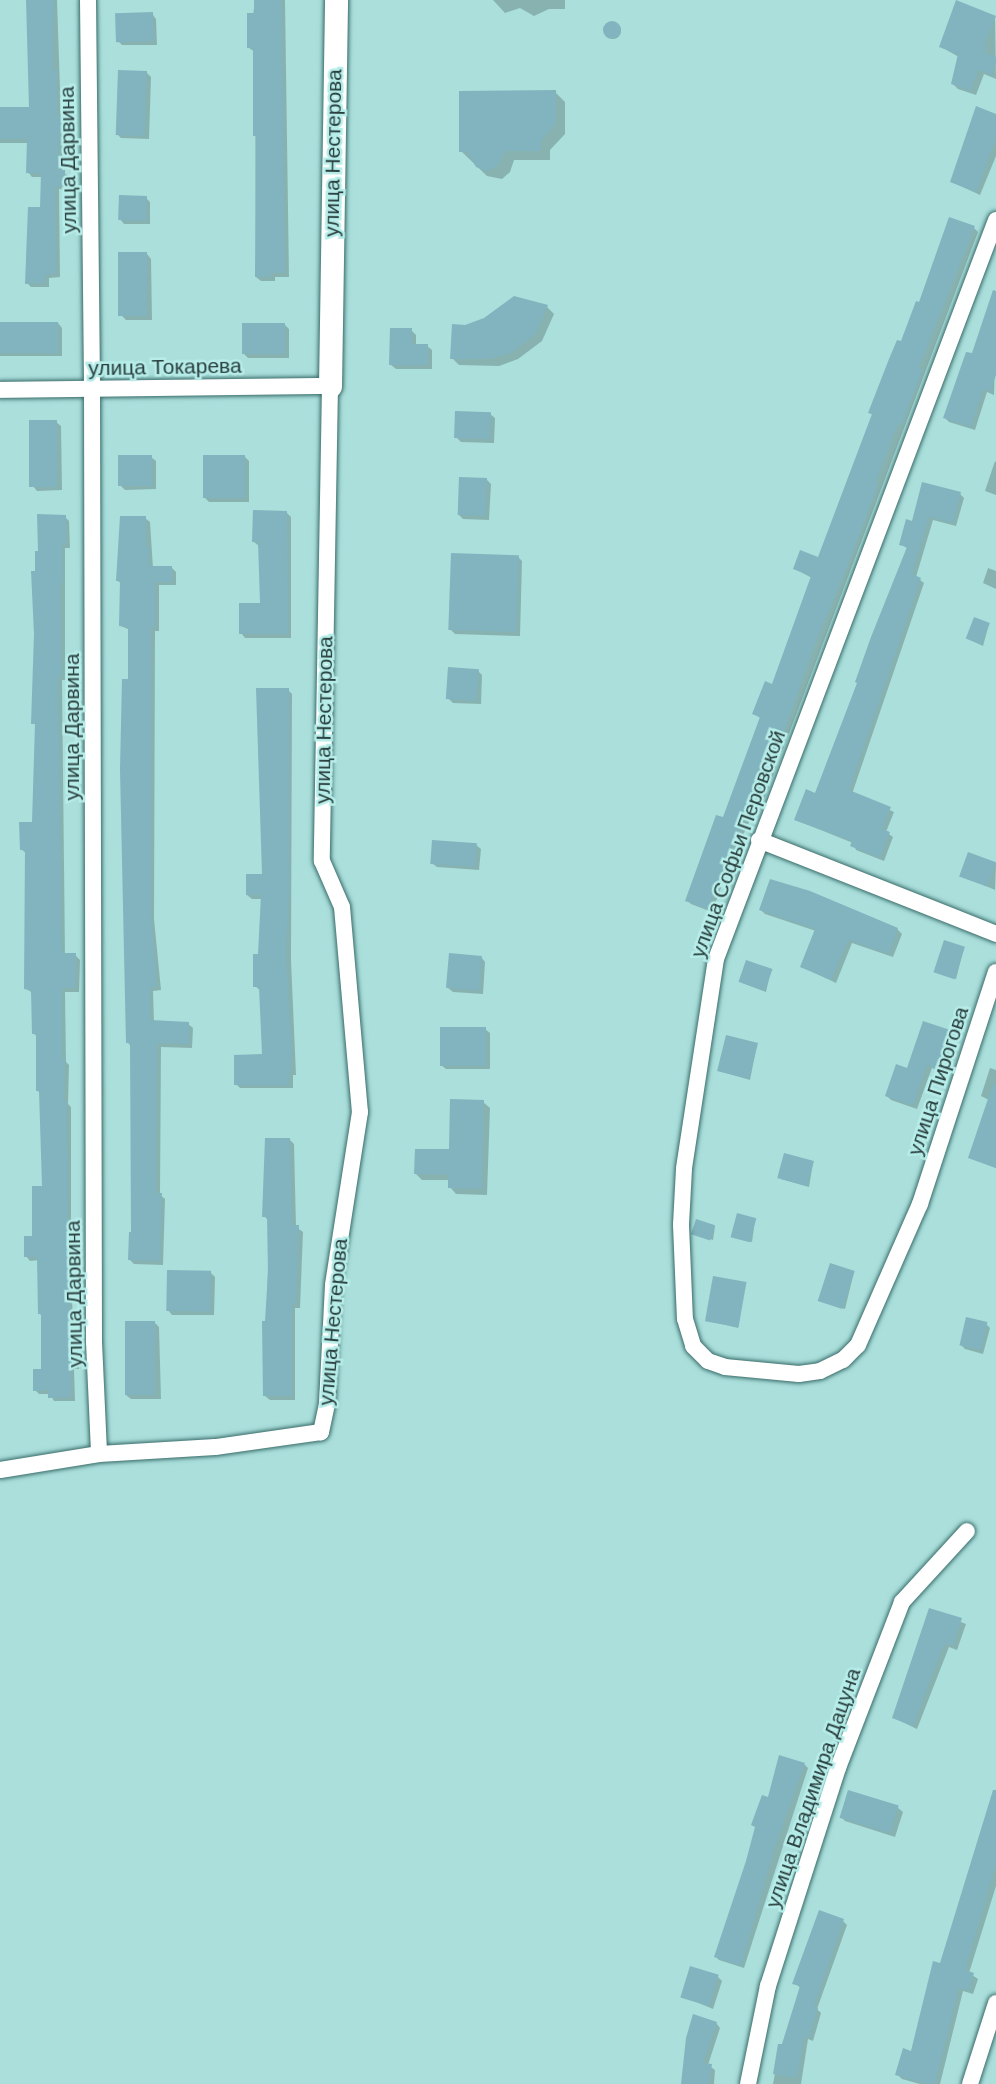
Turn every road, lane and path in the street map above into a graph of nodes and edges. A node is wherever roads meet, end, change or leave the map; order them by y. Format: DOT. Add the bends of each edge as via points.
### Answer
graph roads {
  1 [pos="88,0"];
  2 [pos="336,0"];
  3 [pos="996,220"];
  4 [pos="330,386"];
  5 [pos="92,389"];
  6 [pos="0,390"];
  7 [pos="759,840"];
  8 [pos="996,934"];
  9 [pos="996,972"];
  10 [pos="920,1204"];
  11 [pos="99,1454"];
  12 [pos="0,1470"];
  13 [pos="967,1531"];
  14 [pos="996,2003"];
  15 [pos="748,2084"];
  16 [pos="970,2084"];
  1 -- 5 [label="street, улица Дарвина"];
  2 -- 4 [label="street, улица Нестерова"];
  3 -- 7 [label="street, улица Софьи Перовской"];
  4 -- 5 [label="street, улица Токарева"];
  4 -- 11 [label="street, улица Нестерова" via="321,861 342,907 360,1112 332,1284 327,1404 321,1432 215,1447"];
  5 -- 6 [label="street, улица Токарева"];
  5 -- 11 [label="street, улица Дарвина" via="94,1342"];
  7 -- 8 [label="street"];
  7 -- 10 [label="street, улица Софьи Перовской" via="716,959 684,1169 685,1319 693,1346 708,1361 799,1374 820,1371 843,1360 868,1327"];
  9 -- 10 [label="street, улица Пирогова"];
  11 -- 12 [label="street"];
  13 -- 15 [label="street, улица Владимира Дацуна" via="902,1602 838,1768 768,1986"];
  14 -- 16 [label="street"];
}
